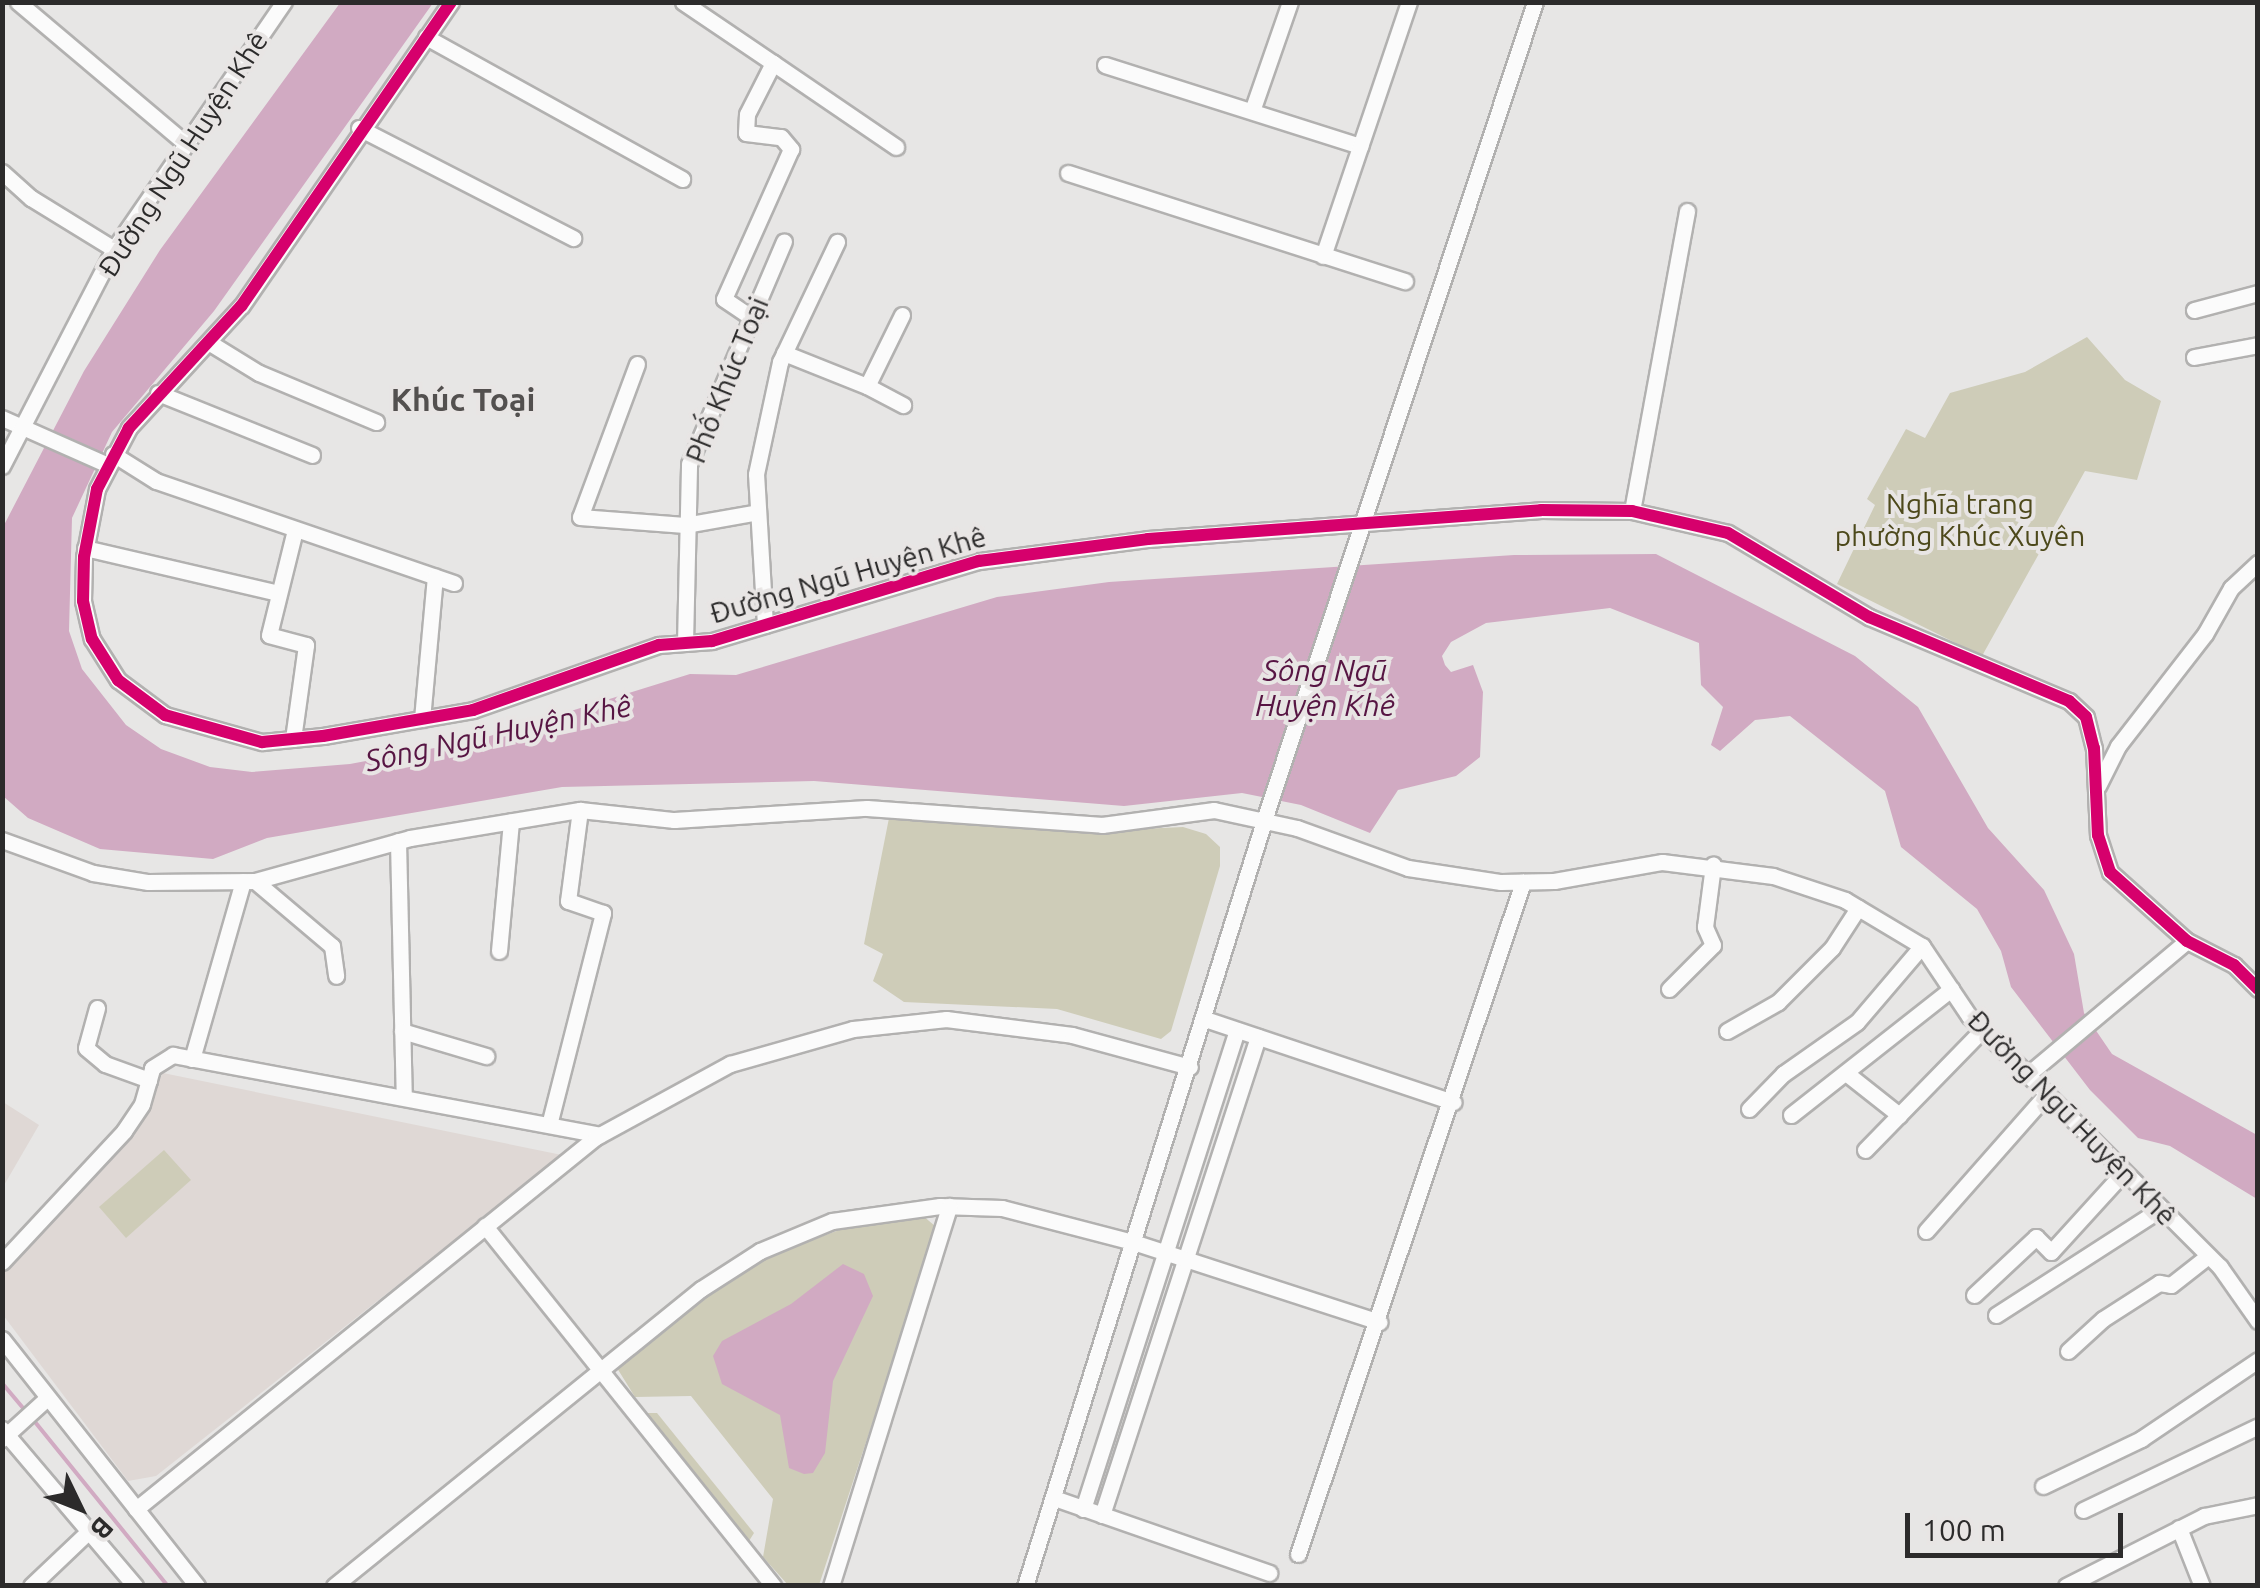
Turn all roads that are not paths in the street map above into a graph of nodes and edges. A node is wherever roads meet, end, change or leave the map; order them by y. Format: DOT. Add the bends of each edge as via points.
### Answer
graph roads {
  1 [pos="18,2"];
  2 [pos="451,2"];
  3 [pos="683,2"];
  4 [pos="1290,2"];
  5 [pos="1409,2"];
  6 [pos="1535,2"];
  7 [pos="279,4"];
  8 [pos="426,37"];
  9 [pos="773,63"];
  10 [pos="1105,65"];
  11 [pos="1252,112"];
  12 [pos="359,128"];
  13 [pos="186,144"];
  14 [pos="1360,146"];
  15 [pos="896,148"];
  16 [pos="2,172"];
  17 [pos="1068,173"];
  18 [pos="682,180"];
  19 [pos="1687,211"];
  20 [pos="573,238"];
  21 [pos="784,242"];
  22 [pos="837,242"];
  23 [pos="114,249"];
  24 [pos="1323,256"];
  25 [pos="1404,281"];
  26 [pos="2258,293"];
  27 [pos="2194,310"];
  28 [pos="902,315"];
  29 [pos="752,318"];
  30 [pos="210,344"];
  31 [pos="2258,346"];
  32 [pos="784,353"];
  33 [pos="2194,356"];
  34 [pos="637,364"];
  35 [pos="867,386"];
  36 [pos="158,393"];
  37 [pos="902,405"];
  38 [pos="2,418"];
  39 [pos="376,422"];
  40 [pos="25,429"];
  41 [pos="312,455"];
  42 [pos="110,459"];
  43 [pos="2,466"];
  44 [pos="1632,510"];
  45 [pos="758,512"];
  46 [pos="685,524"];
  47 [pos="1361,526"];
  48 [pos="295,530"];
  49 [pos="85,548"];
  50 [pos="2258,563"];
  51 [pos="434,577"];
  52 [pos="454,583"];
  53 [pos="278,594"];
  54 [pos="765,625"];
  55 [pos="685,643"];
  56 [pos="422,719"];
  57 [pos="293,739"];
  58 [pos="2097,787"];
  59 [pos="580,810"];
  60 [pos="1266,820"];
  61 [pos="511,822"];
  62 [pos="2,840"];
  63 [pos="398,841"];
  64 [pos="1713,864"];
  65 [pos="249,881"];
  66 [pos="1523,882"];
  67 [pos="1858,908"];
  68 [pos="2188,941"];
  69 [pos="1922,946"];
  70 [pos="499,951"];
  71 [pos="336,976"];
  72 [pos="1668,989"];
  73 [pos="1951,989"];
  74 [pos="2258,990"];
  75 [pos="98,1008"];
  76 [pos="1205,1019"];
  77 [pos="1237,1030"];
  78 [pos="1726,1030"];
  79 [pos="1982,1030"];
  80 [pos="402,1031"];
  81 [pos="1258,1038"];
  82 [pos="486,1056"];
  83 [pos="192,1059"];
  84 [pos="1190,1067"];
  85 [pos="2031,1071"];
  86 [pos="1846,1072"];
  87 [pos="149,1080"];
  88 [pos="404,1096"];
  89 [pos="2045,1096"];
  90 [pos="1453,1102"];
  91 [pos="1749,1109"];
  92 [pos="1899,1115"];
  93 [pos="1791,1116"];
  94 [pos="549,1125"];
  95 [pos="600,1135"];
  96 [pos="1864,1150"];
  97 [pos="2122,1174"];
  98 [pos="949,1206"];
  99 [pos="2160,1210"];
  100 [pos="484,1226"];
  101 [pos="1926,1231"];
  102 [pos="1136,1243"];
  103 [pos="1165,1252"];
  104 [pos="2208,1256"];
  105 [pos="1186,1259"];
  106 [pos="2,1262"];
  107 [pos="1974,1296"];
  108 [pos="1996,1315"];
  109 [pos="2258,1321"];
  110 [pos="1379,1322"];
  111 [pos="2,1339"];
  112 [pos="2068,1350"];
  113 [pos="2258,1360"];
  114 [pos="602,1370"];
  115 [pos="43,1402"];
  116 [pos="2258,1426"];
  117 [pos="7,1432"];
  118 [pos="2043,1486"];
  119 [pos="1054,1498"];
  120 [pos="2258,1505"];
  121 [pos="136,1509"];
  122 [pos="1084,1509"];
  123 [pos="2083,1510"];
  124 [pos="1102,1515"];
  125 [pos="2178,1528"];
  126 [pos="90,1530"];
  127 [pos="1298,1554"];
  128 [pos="1269,1573"];
  129 [pos="31,1586"];
  130 [pos="134,1586"];
  131 [pos="197,1586"];
  132 [pos="334,1586"];
  133 [pos="773,1586"];
  134 [pos="831,1586"];
  135 [pos="1025,1586"];
  136 [pos="2066,1586"];
  137 [pos="2202,1586"];
  1 -- 13 [label="street"];
  2 -- 8 [label="street, Đường Ngũ Huyện Khê"];
  3 -- 9 [label="street"];
  4 -- 11 [label="street"];
  5 -- 14 [label="street"];
  6 -- 47 [label="street"];
  7 -- 13 [label="street, Đường Ngũ Huyện Khê"];
  8 -- 12 [label="street, Đường Ngũ Huyện Khê"];
  8 -- 18 [label="street"];
  9 -- 15 [label="street"];
  9 -- 29 [label="street" via="747,114 746,133 781,137 791,149 724,300"];
  10 -- 11 [label="street"];
  11 -- 14 [label="street"];
  12 -- 20 [label="street"];
  12 -- 30 [label="street, Đường Ngũ Huyện Khê"];
  13 -- 23 [label="street, Đường Ngũ Huyện Khê"];
  14 -- 24 [label="street"];
  16 -- 23 [label="street"];
  17 -- 24 [label="street"];
  19 -- 44 [label="street"];
  21 -- 29 [label="street, Phố Khúc Toại"];
  22 -- 32 [label="street"];
  23 -- 40 [label="street, Đường Ngũ Huyện Khê"];
  24 -- 25 [label="street"];
  26 -- 27 [label="street"];
  28 -- 35 [label="street"];
  29 -- 46 [label="street, Phố Khúc Toại" via="689,464"];
  30 -- 36 [label="street, Đường Ngũ Huyện Khê"];
  30 -- 39 [label="street" via="259,373"];
  31 -- 33 [label="street"];
  32 -- 35 [label="street"];
  32 -- 45 [label="street" via="756,474"];
  34 -- 46 [label="street" via="580,517"];
  35 -- 37 [label="street"];
  36 -- 41 [label="street"];
  36 -- 42 [label="street, Đường Ngũ Huyện Khê"];
  38 -- 40 [label="street"];
  40 -- 42 [label="street"];
  40 -- 43 [label="street, Đường Ngũ Huyện Khê"];
  42 -- 48 [label="street"];
  42 -- 49 [label="street, Đường Ngũ Huyện Khê"];
  44 -- 47 [label="street, Đường Ngũ Huyện Khê" via="1541,510"];
  44 -- 58 [label="street, Đường Ngũ Huyện Khê" via="1728,533 1870,618 2069,701 2086,717"];
  45 -- 46 [label="street"];
  45 -- 54 [label="street"];
  46 -- 55 [label="street, Phố Khúc Toại"];
  47 -- 54 [label="street, Đường Ngũ Huyện Khê" via="1148,539 979,561"];
  47 -- 60 [label="street"];
  48 -- 51 [label="street"];
  48 -- 53 [label="street"];
  49 -- 53 [label="street"];
  49 -- 57 [label="street, Đường Ngũ Huyện Khê" via="83,602 92,639 118,680 165,715 203,730 262,742"];
  50 -- 58 [label="street" via="2232,588 2205,634 2118,746"];
  51 -- 52 [label="street"];
  51 -- 56 [label="street"];
  53 -- 57 [label="street" via="269,635 306,645"];
  54 -- 55 [label="street, Đường Ngũ Huyện Khê"];
  55 -- 56 [label="street, Đường Ngũ Huyện Khê" via="660,645 473,710"];
  56 -- 57 [label="street, Đường Ngũ Huyện Khê"];
  58 -- 68 [label="street, Đường Ngũ Huyện Khê" via="2098,835 2110,872"];
  59 -- 60 [label="street, Đường Ngũ Huyện Khê" via="674,820 867,808 1102,825 1214,810"];
  59 -- 61 [label="street, Đường Ngũ Huyện Khê"];
  59 -- 94 [label="street" via="568,901 603,914"];
  60 -- 66 [label="street, Đường Ngũ Huyện Khê" via="1408,868"];
  60 -- 76 [label="street"];
  61 -- 63 [label="street, Đường Ngũ Huyện Khê"];
  61 -- 70 [label="street"];
  62 -- 65 [label="street, Đường Ngũ Huyện Khê" via="93,874 148,882"];
  63 -- 65 [label="street, Đường Ngũ Huyện Khê"];
  63 -- 80 [label="street"];
  64 -- 66 [label="street, Đường Ngũ Huyện Khê" via="1662,862"];
  64 -- 67 [label="street, Đường Ngũ Huyện Khê" via="1812,887"];
  64 -- 72 [label="street" via="1706,927 1714,945"];
  65 -- 71 [label="street" via="332,946"];
  65 -- 83 [label="street"];
  66 -- 90 [label="street"];
  67 -- 69 [label="street, Đường Ngũ Huyện Khê"];
  67 -- 78 [label="street" via="1832,948 1778,1002"];
  68 -- 74 [label="street, Đường Ngũ Huyện Khê" via="2234,965"];
  68 -- 85 [label="street"];
  69 -- 73 [label="street, Đường Ngũ Huyện Khê"];
  69 -- 91 [label="street" via="1858,1022 1783,1074"];
  73 -- 79 [label="street, Đường Ngũ Huyện Khê"];
  73 -- 86 [label="street"];
  75 -- 87 [label="street" via="86,1048 104,1064"];
  76 -- 77 [label="street"];
  76 -- 84 [label="street"];
  77 -- 81 [label="street"];
  77 -- 103 [label="street"];
  79 -- 85 [label="street, Đường Ngũ Huyện Khê"];
  79 -- 92 [label="street"];
  80 -- 82 [label="street"];
  80 -- 88 [label="street"];
  81 -- 90 [label="street"];
  81 -- 105 [label="street"];
  83 -- 87 [label="street" via="161,1060"];
  83 -- 88 [label="street"];
  84 -- 95 [label="street" via="1072,1035 981,1020 881,1024 730,1064"];
  84 -- 102 [label="street"];
  85 -- 89 [label="street, Đường Ngũ Huyện Khê"];
  86 -- 92 [label="street"];
  86 -- 93 [label="street"];
  87 -- 106 [label="street" via="124,1131"];
  88 -- 94 [label="street"];
  89 -- 97 [label="street, Đường Ngũ Huyện Khê"];
  89 -- 101 [label="street"];
  90 -- 110 [label="street"];
  92 -- 96 [label="street"];
  94 -- 95 [label="street"];
  95 -- 100 [label="street"];
  97 -- 99 [label="street, Đường Ngũ Huyện Khê"];
  97 -- 107 [label="street" via="2051,1252 2036,1237"];
  98 -- 102 [label="street" via="1002,1208"];
  98 -- 114 [label="street" via="832,1221 774,1244 701,1288"];
  98 -- 134 [label="street"];
  99 -- 104 [label="street, Đường Ngũ Huyện Khê"];
  99 -- 108 [label="street"];
  100 -- 114 [label="street"];
  100 -- 121 [label="street"];
  102 -- 103 [label="street"];
  102 -- 119 [label="street"];
  103 -- 105 [label="street"];
  103 -- 122 [label="street"];
  104 -- 109 [label="street, Đường Ngũ Huyện Khê"];
  104 -- 112 [label="street" via="2171,1285 2159,1284 2103,1318"];
  105 -- 110 [label="street"];
  105 -- 124 [label="street"];
  110 -- 127 [label="street"];
  111 -- 115 [label="street"];
  113 -- 118 [label="street" via="2141,1439"];
  114 -- 132 [label="street"];
  114 -- 133 [label="street"];
  115 -- 117 [label="street"];
  115 -- 121 [label="street"];
  116 -- 123 [label="street"];
  117 -- 126 [label="street"];
  119 -- 122 [label="street"];
  119 -- 135 [label="street"];
  120 -- 125 [label="street"];
  121 -- 131 [label="street"];
  122 -- 124 [label="street"];
  124 -- 128 [label="street"];
  125 -- 136 [label="street"];
  125 -- 137 [label="street"];
  126 -- 129 [label="street"];
  126 -- 130 [label="street"];
}
